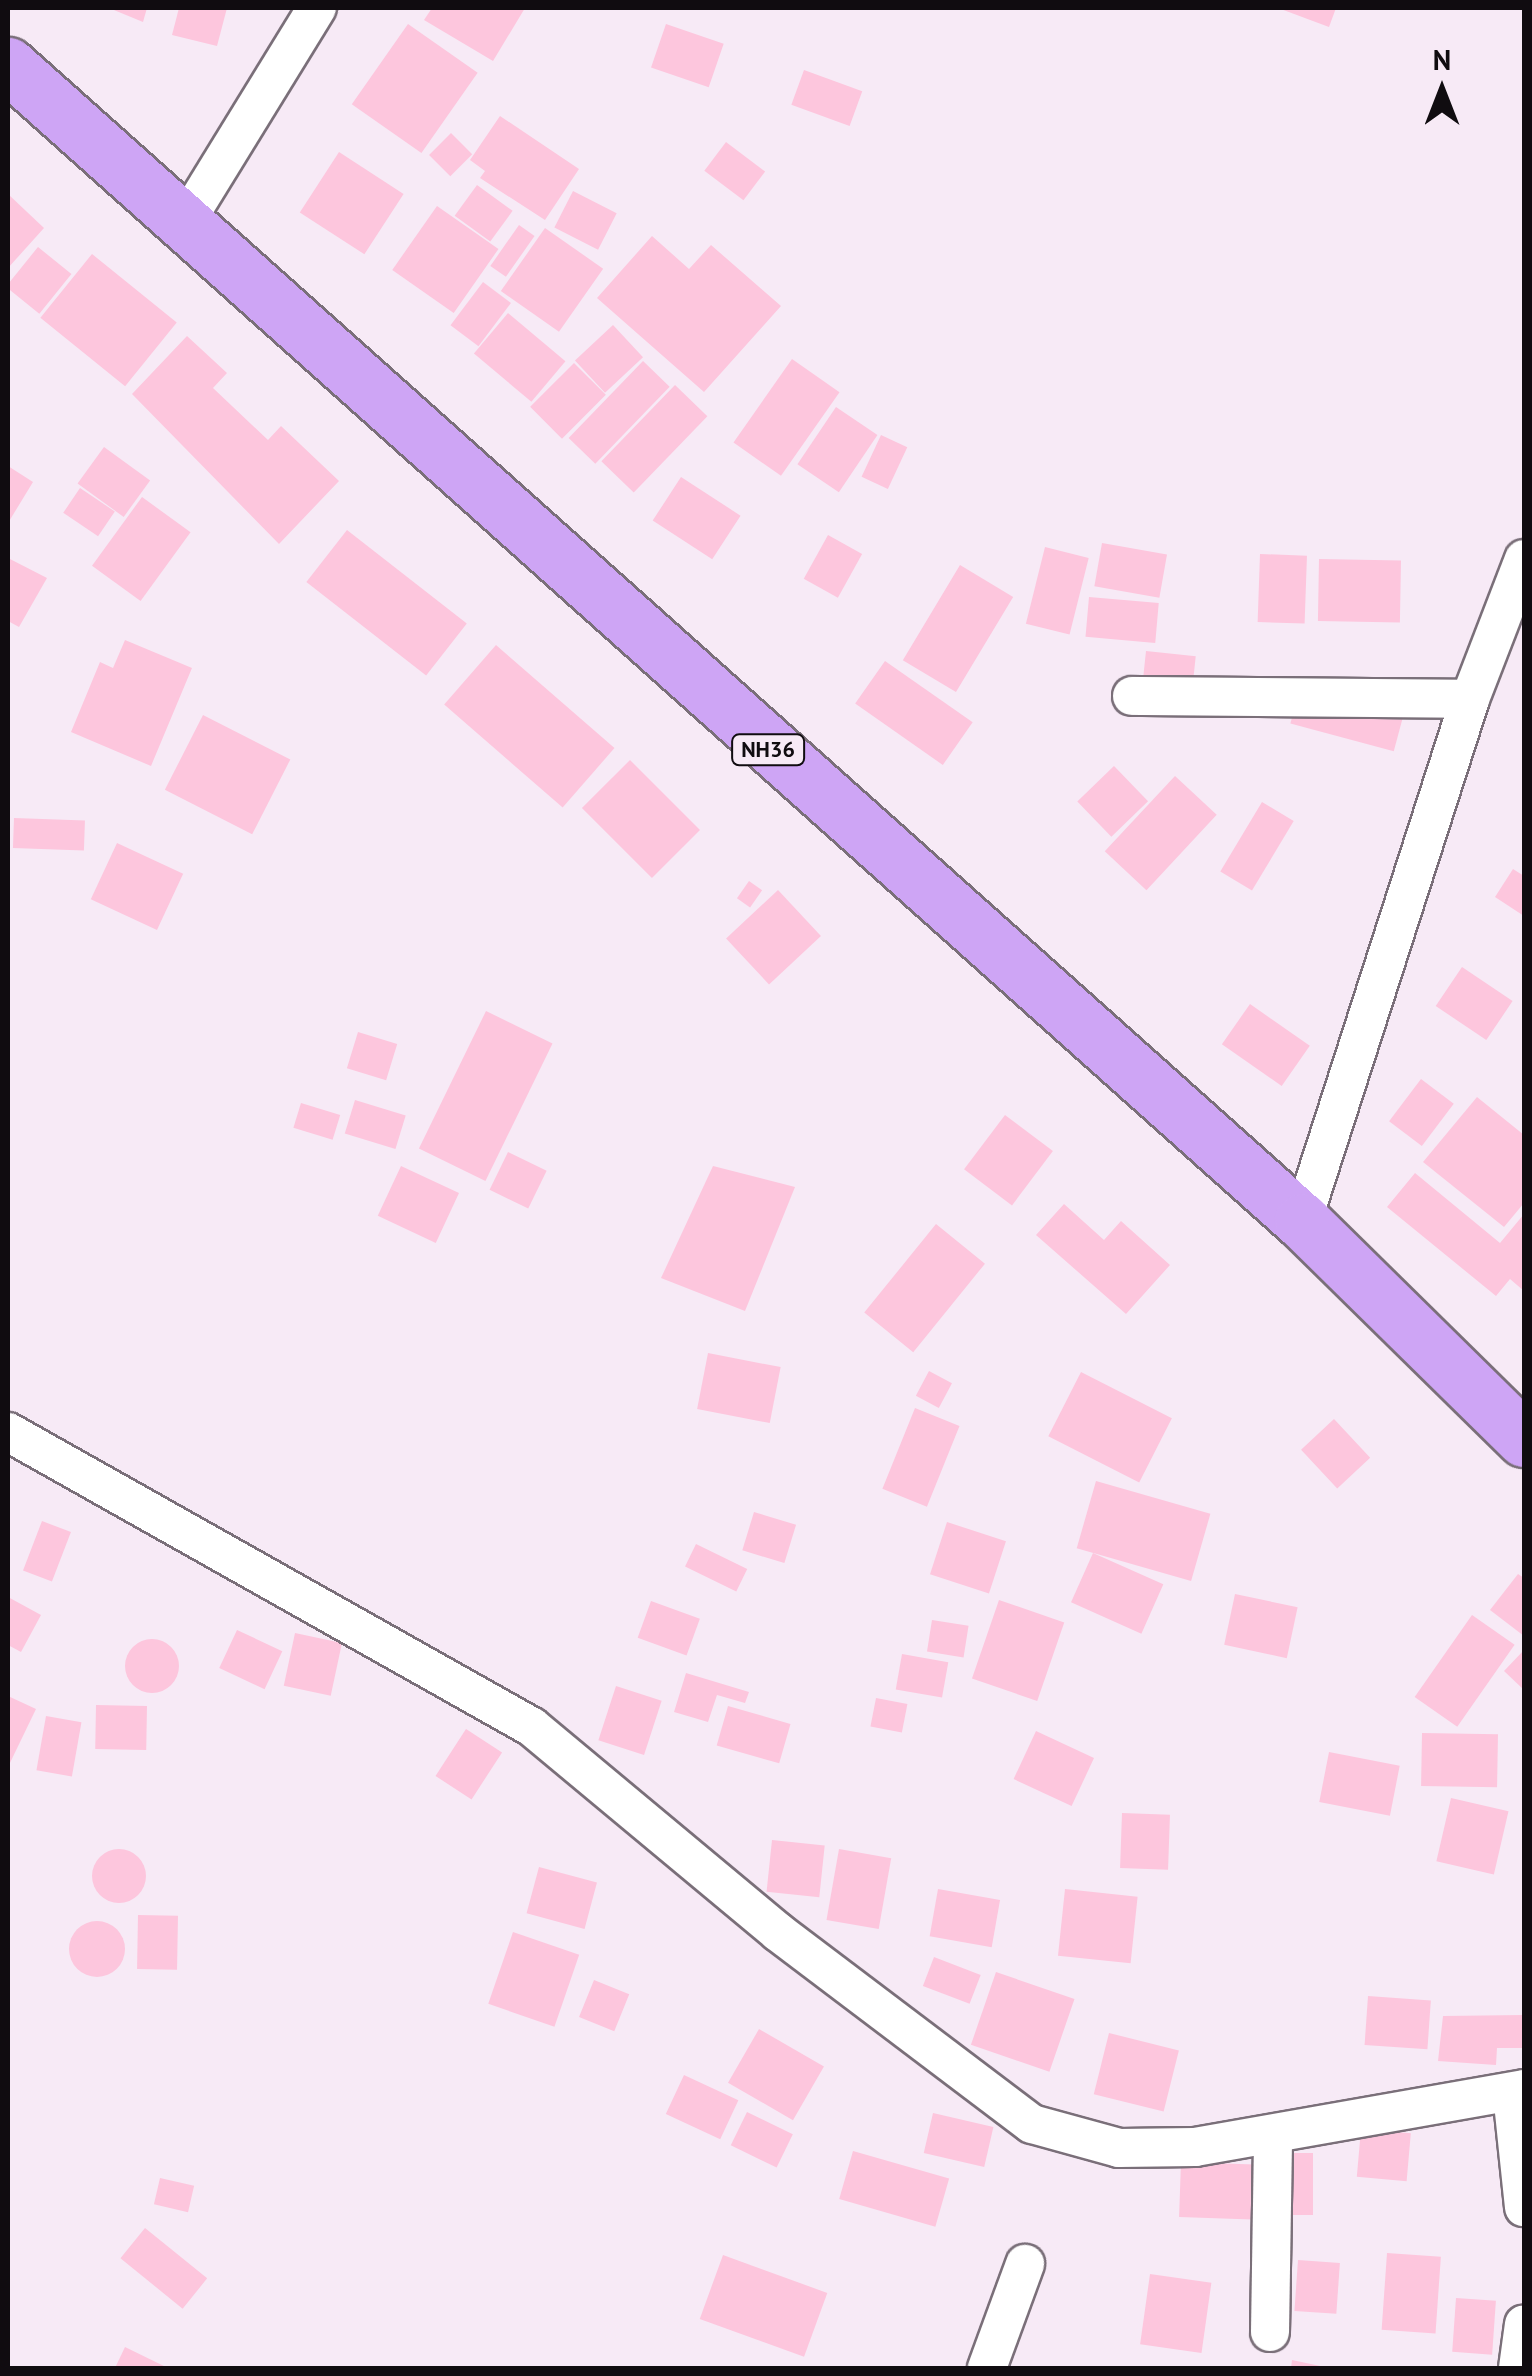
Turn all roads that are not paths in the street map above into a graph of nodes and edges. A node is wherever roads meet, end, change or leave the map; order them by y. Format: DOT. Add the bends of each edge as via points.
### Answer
graph roads {
  1 [pos="317,8"];
  2 [pos="8,65"];
  3 [pos="187,219"];
  4 [pos="1524,559"];
  5 [pos="1132,696"];
  6 [pos="1470,700"];
  7 [pos="1302,1221"];
  8 [pos="8,1432"];
  9 [pos="1524,1439"];
  10 [pos="1518,2091"];
  11 [pos="1273,2140"];
  12 [pos="1524,2207"];
  13 [pos="1026,2264"];
  14 [pos="1524,2324"];
  15 [pos="1270,2332"];
  16 [pos="987,2368"];
  17 [pos="1518,2368"];
  1 -- 3 [label="street"];
  2 -- 3 [label="highway, NH36"];
  3 -- 7 [label="highway, NH36" via="512,524"];
  4 -- 6 [label="street"];
  5 -- 6 [label="street"];
  6 -- 7 [label="street"];
  7 -- 9 [label="highway, NH36"];
  8 -- 11 [label="street" via="532,1728 778,1932 1032,2124 1120,2148"];
  10 -- 11 [label="street"];
  10 -- 12 [label="street"];
  11 -- 15 [label="street"];
  13 -- 16 [label="street"];
  14 -- 17 [label="street"];
}
